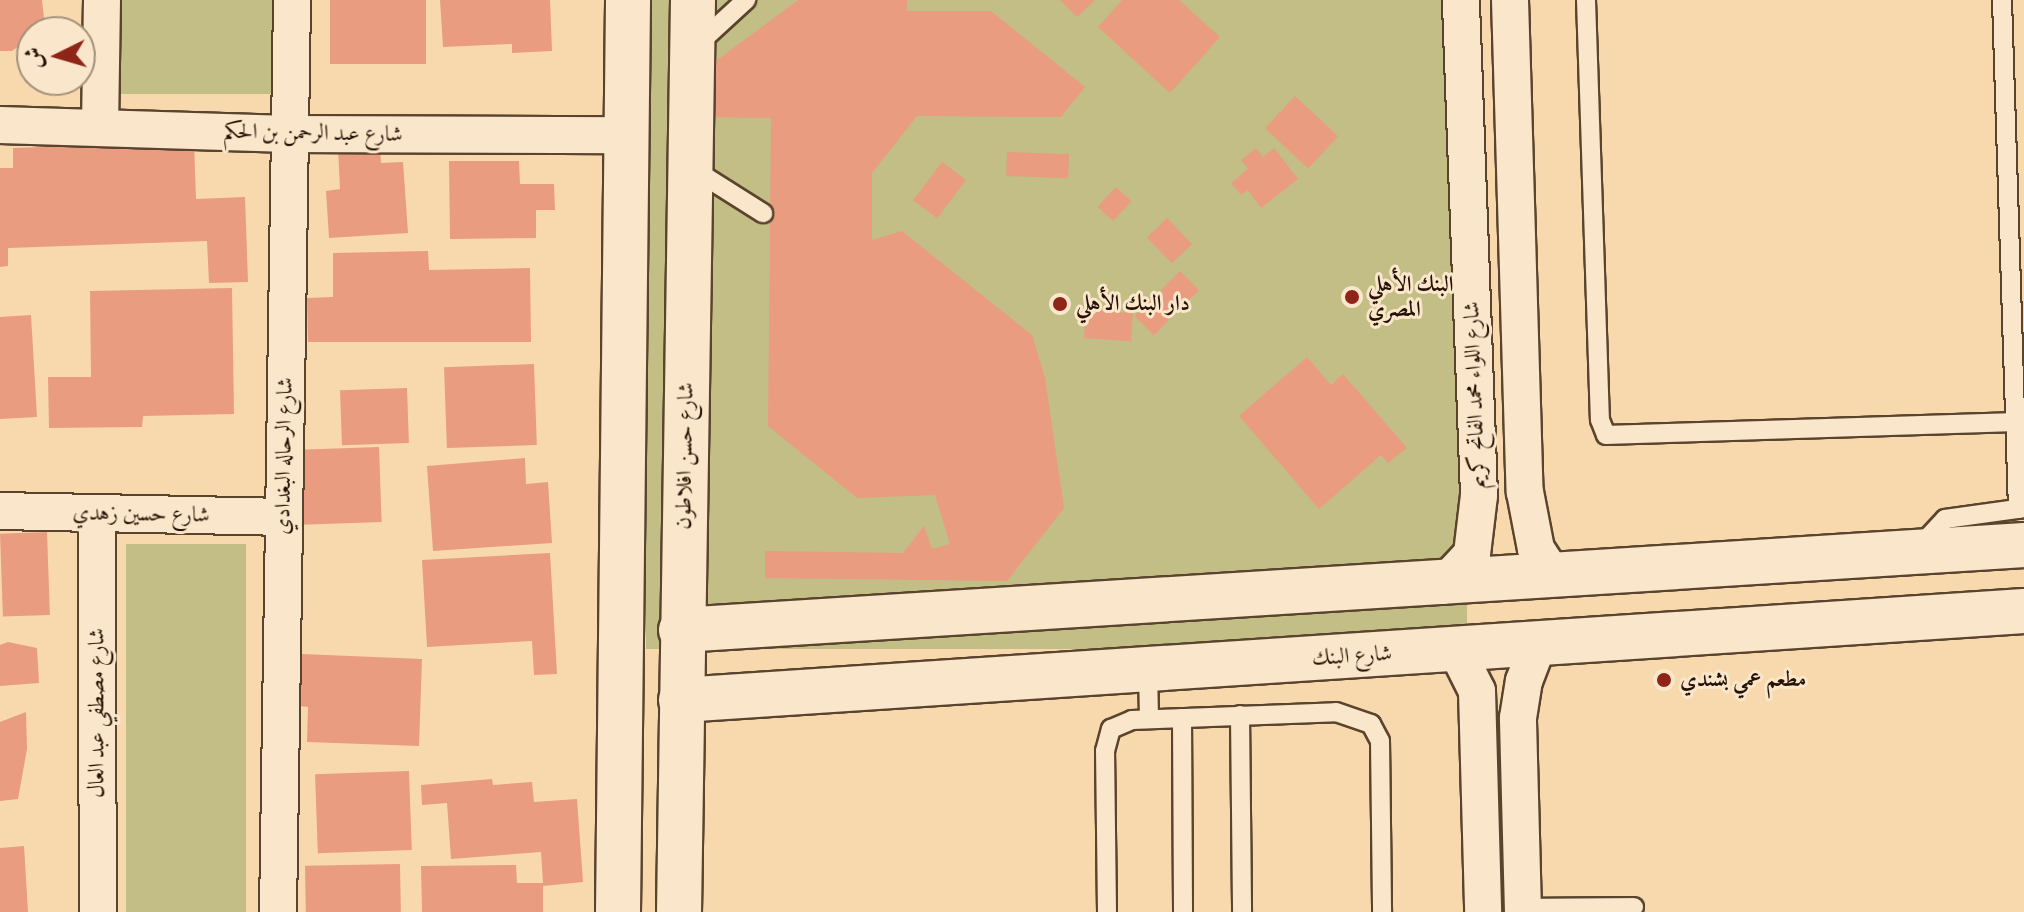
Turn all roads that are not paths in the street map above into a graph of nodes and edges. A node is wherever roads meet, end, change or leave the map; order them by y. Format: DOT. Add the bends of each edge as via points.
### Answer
graph roads {
  1 [pos="102,0"];
  2 [pos="292,0"];
  3 [pos="628,0"];
  4 [pos="693,0"];
  5 [pos="746,0"];
  6 [pos="1461,0"];
  7 [pos="1510,0"];
  8 [pos="1586,0"];
  9 [pos="2002,0"];
  10 [pos="692,49"];
  11 [pos="0,125"];
  12 [pos="100,127"];
  13 [pos="289,134"];
  14 [pos="627,135"];
  15 [pos="2015,154"];
  16 [pos="690,168"];
  17 [pos="763,213"];
  18 [pos="2019,422"];
  19 [pos="1525,492"];
  20 [pos="1479,495"];
  21 [pos="0,511"];
  22 [pos="97,513"];
  23 [pos="283,517"];
  24 [pos="2022,520"];
  25 [pos="1554,577"];
  26 [pos="1442,586"];
  27 [pos="2024,611"];
  28 [pos="783,625"];
  29 [pos="681,630"];
  30 [pos="1538,645"];
  31 [pos="1456,649"];
  32 [pos="1148,670"];
  33 [pos="784,695"];
  34 [pos="681,700"];
  35 [pos="1478,709"];
  36 [pos="1240,715"];
  37 [pos="1182,718"];
  38 [pos="1518,718"];
  39 [pos="1149,719"];
  40 [pos="1634,907"];
  41 [pos="1523,910"];
  42 [pos="98,912"];
  43 [pos="278,912"];
  44 [pos="618,912"];
  45 [pos="679,912"];
  46 [pos="1107,912"];
  47 [pos="1183,912"];
  48 [pos="1242,912"];
  49 [pos="1382,912"];
  50 [pos="1483,912"];
  1 -- 12 [label="street"];
  2 -- 13 [label="street, شارع الرحاله البغدادي"];
  3 -- 14 [label="street"];
  4 -- 10 [label="street, شارع حسن افلاطون"];
  5 -- 10 [label="lane"];
  6 -- 20 [label="street, شارع اللواء محمد الفاتح كريم"];
  7 -- 19 [label="street"];
  8 -- 18 [label="lane" via="1600,420 1606,435"];
  9 -- 15 [label="lane"];
  10 -- 16 [label="street, شارع حسن افلاطون"];
  11 -- 12 [label="street, شارع عبد الرحمن بن الحكم"];
  12 -- 13 [label="street, شارع عبد الرحمن بن الحكم"];
  13 -- 14 [label="street, شارع عبد الرحمن بن الحكم"];
  13 -- 23 [label="street, شارع الرحاله البغدادي"];
  14 -- 44 [label="street"];
  15 -- 18 [label="lane"];
  16 -- 17 [label="lane"];
  16 -- 29 [label="street, شارع حسن افلاطون"];
  18 -- 24 [label="lane"];
  19 -- 20 [label="street" via="1508,501"];
  19 -- 25 [label="street" via="1536,549"];
  20 -- 26 [label="street, شارع اللواء محمد الفاتح كريم" via="1472,554"];
  21 -- 22 [label="street, شارع حسين زهدي"];
  22 -- 23 [label="street, شارع حسين زهدي"];
  22 -- 42 [label="street, شارع مصطفي عبد العال"];
  23 -- 43 [label="street, شارع الرحاله البغدادي"];
  24 -- 25 [label="street" via="1917,551"];
  25 -- 26 [label="street"];
  26 -- 28 [label="street"];
  27 -- 30 [label="street, شارع البنك"];
  28 -- 29 [label="street"];
  28 -- 33 [label="street"];
  29 -- 34 [label="street, شارع حسن افلاطون"];
  30 -- 31 [label="street, شارع البنك"];
  30 -- 38 [label="street"];
  31 -- 32 [label="street, شارع البنك"];
  31 -- 35 [label="street" via="1473,674"];
  32 -- 33 [label="street, شارع البنك"];
  32 -- 39 [label="lane"];
  33 -- 34 [label="street, شارع البنك"];
  34 -- 45 [label="street, شارع حسن افلاطون"];
  35 -- 38 [label="street" via="1501,701"];
  35 -- 50 [label="street"];
  36 -- 37 [label="lane"];
  36 -- 48 [label="lane"];
  36 -- 49 [label="lane" via="1336,712 1371,724 1380,741"];
  37 -- 39 [label="lane"];
  37 -- 47 [label="lane"];
  38 -- 41 [label="street"];
  39 -- 46 [label="lane" via="1121,722 1106,740"];
  40 -- 41 [label="lane"];
}
